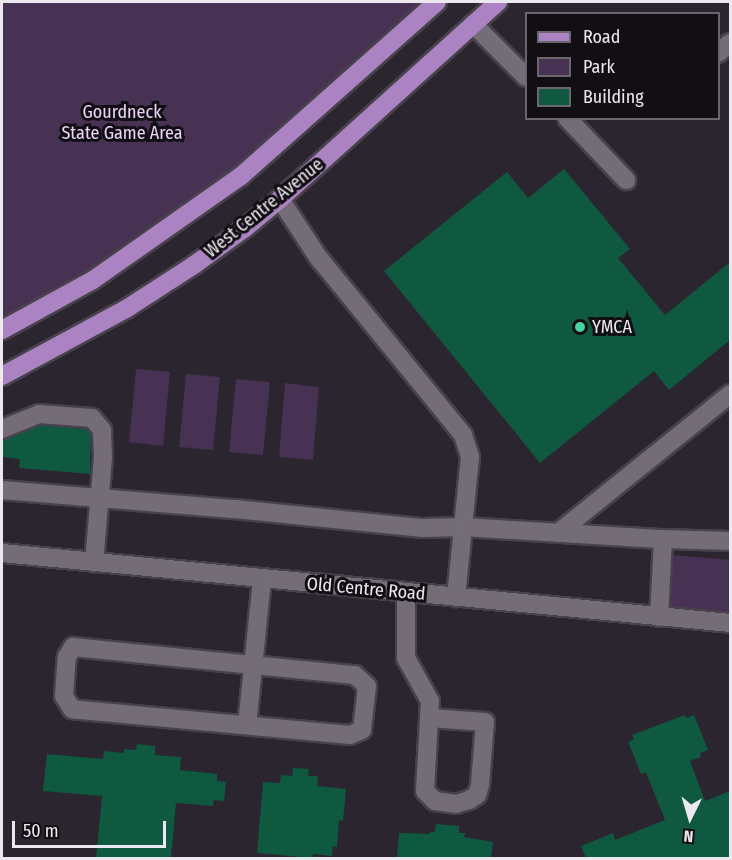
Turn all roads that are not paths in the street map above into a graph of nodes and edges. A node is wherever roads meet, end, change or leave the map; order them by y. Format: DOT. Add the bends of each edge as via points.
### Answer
graph roads {
  1 [pos="437,2"];
  2 [pos="498,2"];
  3 [pos="473,24"];
  4 [pos="525,76"];
  5 [pos="569,120"];
  6 [pos="626,180"];
  7 [pos="280,200"];
  8 [pos="2,330"];
  9 [pos="2,376"];
  10 [pos="730,394"];
  11 [pos="2,429"];
  12 [pos="2,490"];
  13 [pos="99,499"];
  14 [pos="464,527"];
  15 [pos="558,533"];
  16 [pos="663,539"];
  17 [pos="730,541"];
  18 [pos="2,554"];
  19 [pos="94,562"];
  20 [pos="262,579"];
  21 [pos="406,592"];
  22 [pos="456,597"];
  23 [pos="659,617"];
  24 [pos="730,623"];
  25 [pos="254,664"];
  26 [pos="430,718"];
  27 [pos="247,725"];
  1 -- 8 [label="main road" via="241,176 93,280"];
  2 -- 3 [label="main road, West Centre Avenue"];
  3 -- 4 [label="street"];
  3 -- 7 [label="main road, West Centre Avenue"];
  5 -- 6 [label="street"];
  7 -- 9 [label="main road, West Centre Avenue" via="194,266 126,309"];
  7 -- 14 [label="street" via="318,257 463,435 470,458"];
  10 -- 15 [label="street"];
  11 -- 13 [label="street" via="39,414 92,418 102,430"];
  12 -- 13 [label="street"];
  13 -- 14 [label="street" via="423,528"];
  13 -- 19 [label="street"];
  14 -- 15 [label="street"];
  14 -- 22 [label="street"];
  15 -- 16 [label="street"];
  16 -- 17 [label="street"];
  16 -- 23 [label="street"];
  18 -- 19 [label="street, Old Centre Road"];
  19 -- 20 [label="street, Old Centre Road"];
  20 -- 21 [label="street, Old Centre Road"];
  20 -- 25 [label="street"];
  21 -- 22 [label="street, Old Centre Road"];
  21 -- 26 [label="street" via="406,658 430,700"];
  22 -- 23 [label="street, Old Centre Road"];
  23 -- 24 [label="street, Old Centre Road"];
  25 -- 27 [label="street"];
  25 -- 27 [label="street" via="355,675 368,686 362,730 350,735"];
  25 -- 27 [label="street" via="73,647 67,657 64,696 72,709"];
  26 -- 26 [label="street" via="486,722 480,785 477,795 469,800 456,804 435,801 425,791"];
}
